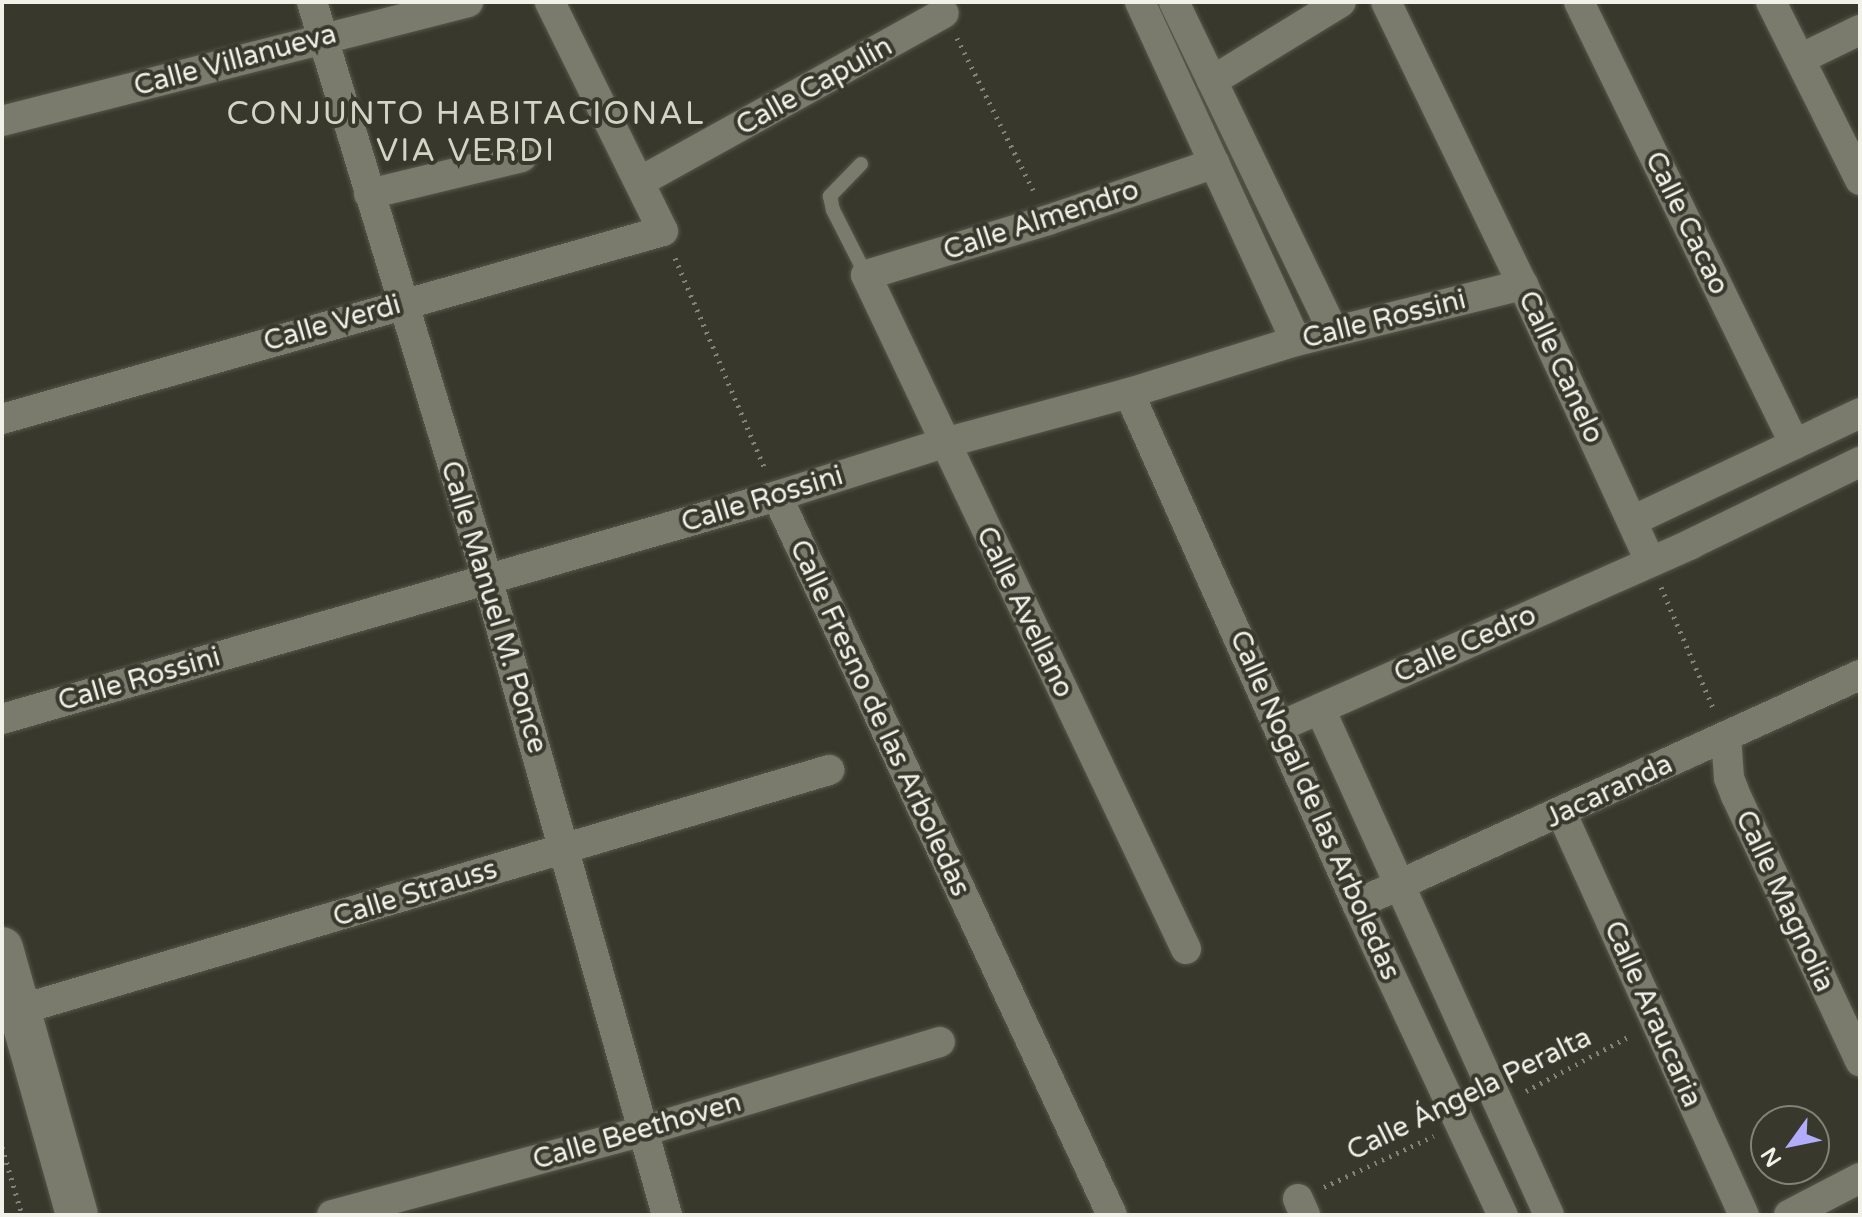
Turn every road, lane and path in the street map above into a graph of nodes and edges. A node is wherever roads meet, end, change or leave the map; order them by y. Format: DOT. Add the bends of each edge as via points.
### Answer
graph roads {
  1 [pos="312,2"];
  2 [pos="468,2"];
  3 [pos="550,2"];
  4 [pos="1140,2"];
  5 [pos="1174,2"];
  6 [pos="1341,2"];
  7 [pos="1386,2"];
  8 [pos="1579,2"];
  9 [pos="1771,2"];
  10 [pos="944,13"];
  11 [pos="1860,30"];
  12 [pos="322,37"];
  13 [pos="1800,59"];
  14 [pos="1212,81"];
  15 [pos="2,121"];
  16 [pos="522,157"];
  17 [pos="1215,163"];
  18 [pos="861,164"];
  19 [pos="1860,180"];
  20 [pos="641,181"];
  21 [pos="369,194"];
  22 [pos="1048,220"];
  23 [pos="663,231"];
  24 [pos="866,275"];
  25 [pos="1523,285"];
  26 [pos="401,303"];
  27 [pos="1333,331"];
  28 [pos="1296,341"];
  29 [pos="1129,393"];
  30 [pos="1860,413"];
  31 [pos="2,419"];
  32 [pos="944,443"];
  33 [pos="1795,444"];
  34 [pos="1860,462"];
  35 [pos="777,496"];
  36 [pos="1632,521"];
  37 [pos="1650,561"];
  38 [pos="487,578"];
  39 [pos="1860,675"];
  40 [pos="1320,709"];
  41 [pos="2,719"];
  42 [pos="1281,726"];
  43 [pos="1726,736"];
  44 [pos="829,770"];
  45 [pos="1562,814"];
  46 [pos="565,848"];
  47 [pos="1401,884"];
  48 [pos="1357,904"];
  49 [pos="2,948"];
  50 [pos="1186,949"];
  51 [pos="11,1013"];
  52 [pos="1656,1023"];
  53 [pos="940,1042"];
  54 [pos="1860,1061"];
  55 [pos="1498,1105"];
  56 [pos="1460,1124"];
  57 [pos="643,1131"];
  58 [pos="2,1147"];
  59 [pos="1860,1178"];
  60 [pos="1302,1207"];
  61 [pos="22,1215"];
  62 [pos="77,1215"];
  63 [pos="332,1215"];
  64 [pos="667,1215"];
  65 [pos="1112,1215"];
  66 [pos="1503,1215"];
  67 [pos="1549,1215"];
  68 [pos="1744,1215"];
  69 [pos="1789,1215"];
  1 -- 12 [label="street, Calle Manuel M. Ponce"];
  2 -- 12 [label="street, Calle Villanueva"];
  3 -- 20 [label="street"];
  4 -- 17 [label="street"];
  5 -- 14 [label="street"];
  6 -- 14 [label="street"];
  7 -- 25 [label="street, Calle Canelo"];
  8 -- 33 [label="street, Calle Cacao"];
  9 -- 13 [label="street"];
  10 -- 20 [label="street, Calle Capulín"];
  10 -- 22 [label="path"];
  11 -- 13 [label="street"];
  12 -- 15 [label="street, Calle Villanueva"];
  12 -- 21 [label="street, Calle Manuel M. Ponce"];
  13 -- 19 [label="street"];
  14 -- 27 [label="street"];
  16 -- 21 [label="street"];
  17 -- 22 [label="street, Calle Almendro"];
  17 -- 28 [label="street"];
  18 -- 24 [label="lane" via="830,196"];
  20 -- 23 [label="street"];
  21 -- 26 [label="street, Calle Manuel M. Ponce"];
  22 -- 24 [label="street, Calle Almendro"];
  23 -- 26 [label="street, Calle Verdi"];
  23 -- 35 [label="path"];
  24 -- 32 [label="street, Calle Avellano"];
  25 -- 27 [label="street, Calle Rossini"];
  25 -- 36 [label="street, Calle Canelo"];
  26 -- 31 [label="street, Calle Verdi"];
  26 -- 38 [label="street, Calle Manuel M. Ponce"];
  27 -- 28 [label="street, Calle Rossini"];
  28 -- 29 [label="street, Calle Rossini"];
  29 -- 32 [label="street, Calle Rossini"];
  29 -- 42 [label="street, Calle Nogal de las Arboledas"];
  30 -- 33 [label="street"];
  32 -- 35 [label="street, Calle Rossini"];
  32 -- 50 [label="street, Calle Avellano"];
  33 -- 36 [label="street"];
  34 -- 37 [label="street, Calle Cedro"];
  35 -- 38 [label="street, Calle Rossini"];
  35 -- 65 [label="street, Calle Fresno de las Arboledas"];
  36 -- 37 [label="street, Calle Canelo"];
  37 -- 40 [label="street, Calle Cedro"];
  37 -- 43 [label="path"];
  38 -- 41 [label="street, Calle Rossini"];
  38 -- 46 [label="street, Calle Manuel M. Ponce"];
  39 -- 43 [label="street, Jacaranda"];
  40 -- 42 [label="street, Calle Cedro"];
  40 -- 47 [label="street, Calle Nogal de las Arboledas"];
  42 -- 48 [label="street, Calle Nogal de las Arboledas"];
  43 -- 45 [label="street, Jacaranda"];
  43 -- 54 [label="street, Calle Magnolia" via="1736,796"];
  44 -- 46 [label="street, Calle Strauss"];
  45 -- 47 [label="street, Jacaranda"];
  45 -- 52 [label="street, Calle Araucaria"];
  46 -- 51 [label="street, Calle Strauss"];
  46 -- 57 [label="street, Calle Manuel M. Ponce"];
  47 -- 48 [label="street, Jacaranda"];
  47 -- 55 [label="street, Calle Nogal de las Arboledas"];
  48 -- 56 [label="street, Calle Nogal de las Arboledas"];
  49 -- 51 [label="main road"];
  51 -- 62 [label="main road"];
  52 -- 55 [label="path, Calle Ángela Peralta"];
  52 -- 68 [label="street, Calle Araucaria"];
  53 -- 57 [label="street, Calle Beethoven"];
  55 -- 67 [label="street, Calle Nogal de las Arboledas"];
  56 -- 60 [label="path, Calle Ángela Peralta"];
  56 -- 66 [label="street, Calle Nogal de las Arboledas"];
  57 -- 63 [label="street, Calle Beethoven"];
  57 -- 64 [label="street, Calle Manuel M. Ponce"];
  58 -- 61 [label="path"];
  59 -- 69 [label="street"];
}
